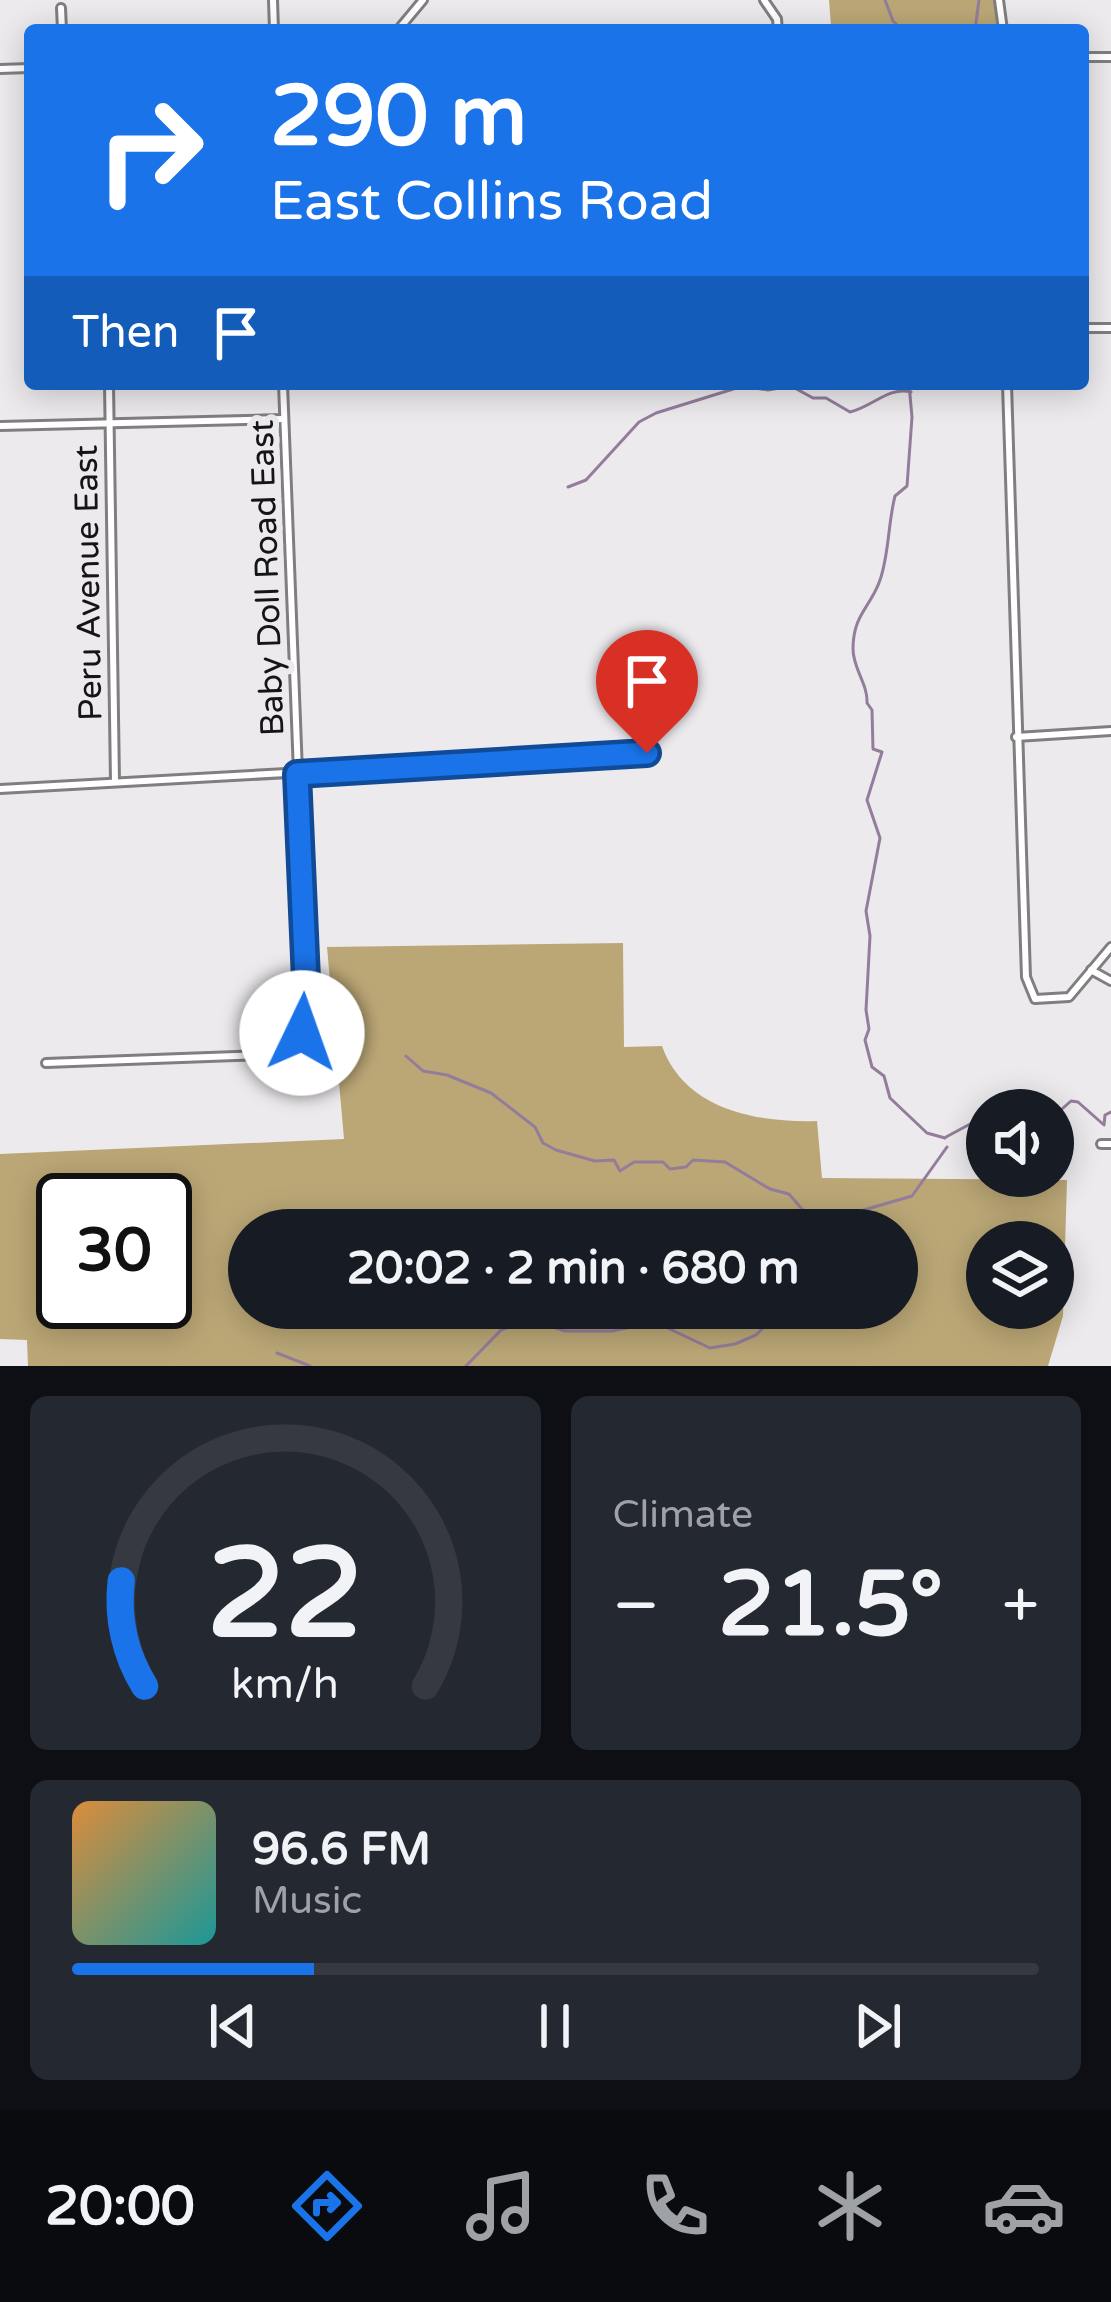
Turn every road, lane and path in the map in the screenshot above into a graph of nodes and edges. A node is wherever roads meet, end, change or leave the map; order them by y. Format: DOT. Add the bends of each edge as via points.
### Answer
graph roads {
  1 [pos="424,0"];
  2 [pos="62,8"];
  3 [pos="62,24"];
  4 [pos="403,24"];
  5 [pos="109,390"];
  6 [pos="283,390"];
  7 [pos="1006,390"];
  8 [pos="284,419"];
  9 [pos="107,423"];
  10 [pos="0,426"];
  11 [pos="1111,731"];
  12 [pos="1016,737"];
  13 [pos="647,753"];
  14 [pos="297,774"];
  15 [pos="115,783"];
  16 [pos="0,789"];
  17 [pos="1111,947"];
  18 [pos="1091,970"];
  19 [pos="1111,981"];
  20 [pos="46,1063"];
  1 -- 4 [label="street"];
  2 -- 3 [label="street"];
  5 -- 9 [label="street, Peru Avenue East"];
  6 -- 8 [label="street, Baby Doll Road East"];
  7 -- 12 [label="street"];
  8 -- 9 [label="street"];
  8 -- 14 [label="street, Baby Doll Road East"];
  9 -- 10 [label="street"];
  9 -- 15 [label="street, Peru Avenue East"];
  11 -- 12 [label="street"];
  12 -- 18 [label="street" via="1030,990 1035,999 1069,997"];
  13 -- 14 [label="street"];
  14 -- 15 [label="street"];
  14 -- 20 [label="street, Baby Doll Road East" via="302,1033 309,1054"];
  15 -- 16 [label="street"];
  17 -- 18 [label="street"];
  18 -- 19 [label="street"];
}
